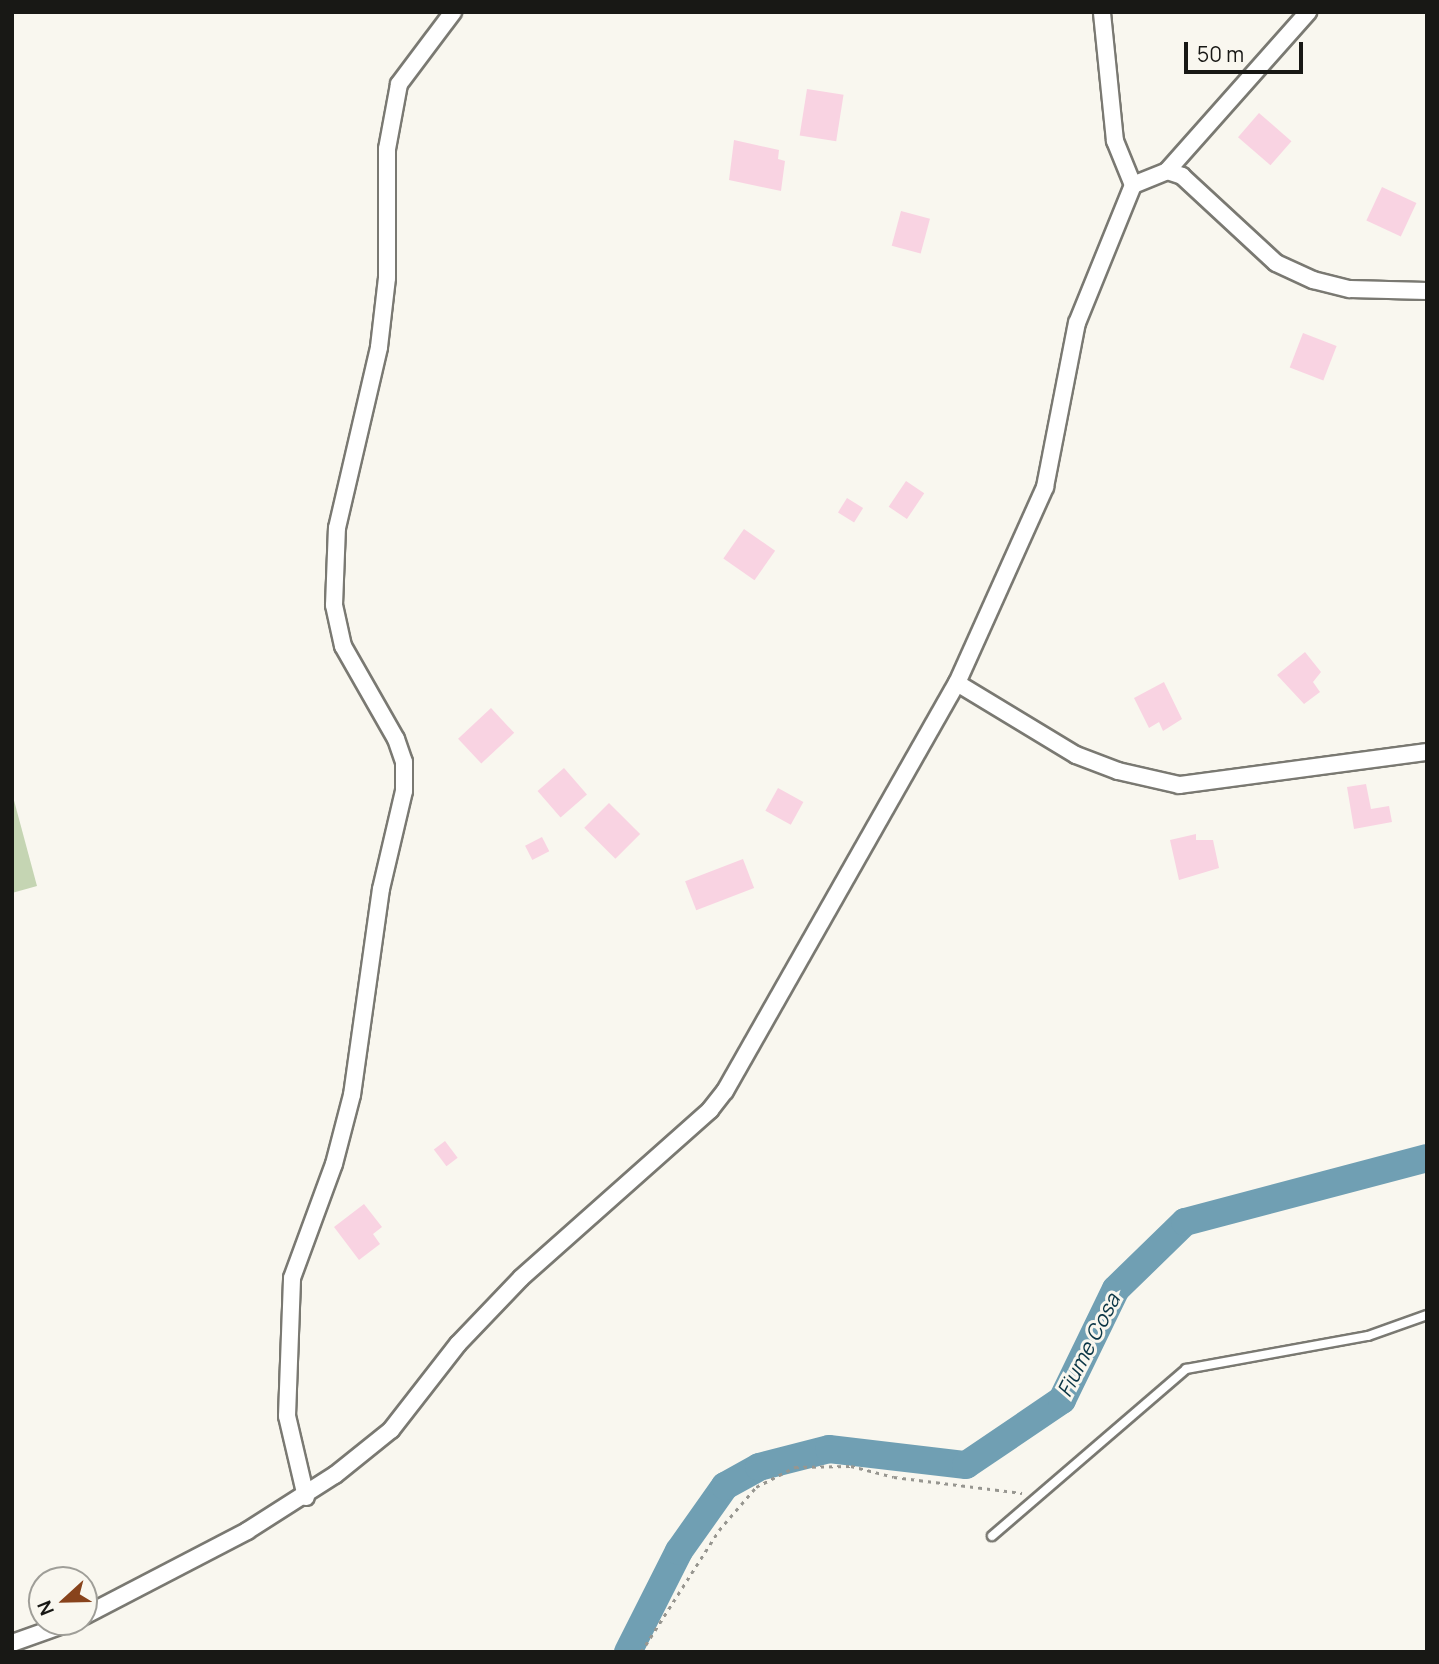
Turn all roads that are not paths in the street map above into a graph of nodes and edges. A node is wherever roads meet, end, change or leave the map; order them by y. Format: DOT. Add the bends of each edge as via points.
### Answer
graph roads {
  1 [pos="453,12"];
  2 [pos="1102,12"];
  3 [pos="1308,12"];
  4 [pos="1167,171"];
  5 [pos="1133,185"];
  6 [pos="1427,291"];
  7 [pos="957,682"];
  8 [pos="1427,752"];
  9 [pos="1427,1315"];
  10 [pos="306,1497"];
  11 [pos="992,1536"];
  12 [pos="98,1608"];
  13 [pos="32,1636"];
  14 [pos="12,1643"];
  1 -- 10 [label="street" via="399,84 387,149 387,278 379,347 337,528 334,605 343,646 396,739 404,762 404,791 381,889 352,1096 334,1164 292,1278 287,1416"];
  2 -- 5 [label="street" via="1115,141"];
  3 -- 4 [label="street"];
  4 -- 5 [label="street"];
  4 -- 6 [label="street" via="1182,176 1293,273 1350,289"];
  5 -- 7 [label="street" via="1077,323 1045,487"];
  7 -- 8 [label="street" via="1076,755 1118,771 1179,785"];
  7 -- 10 [label="street" via="710,1110 521,1278 458,1344 391,1430"];
  9 -- 11 [label="lane" via="1368,1336 1186,1369"];
  10 -- 12 [label="street"];
  13 -- 14 [label="street"];
}
